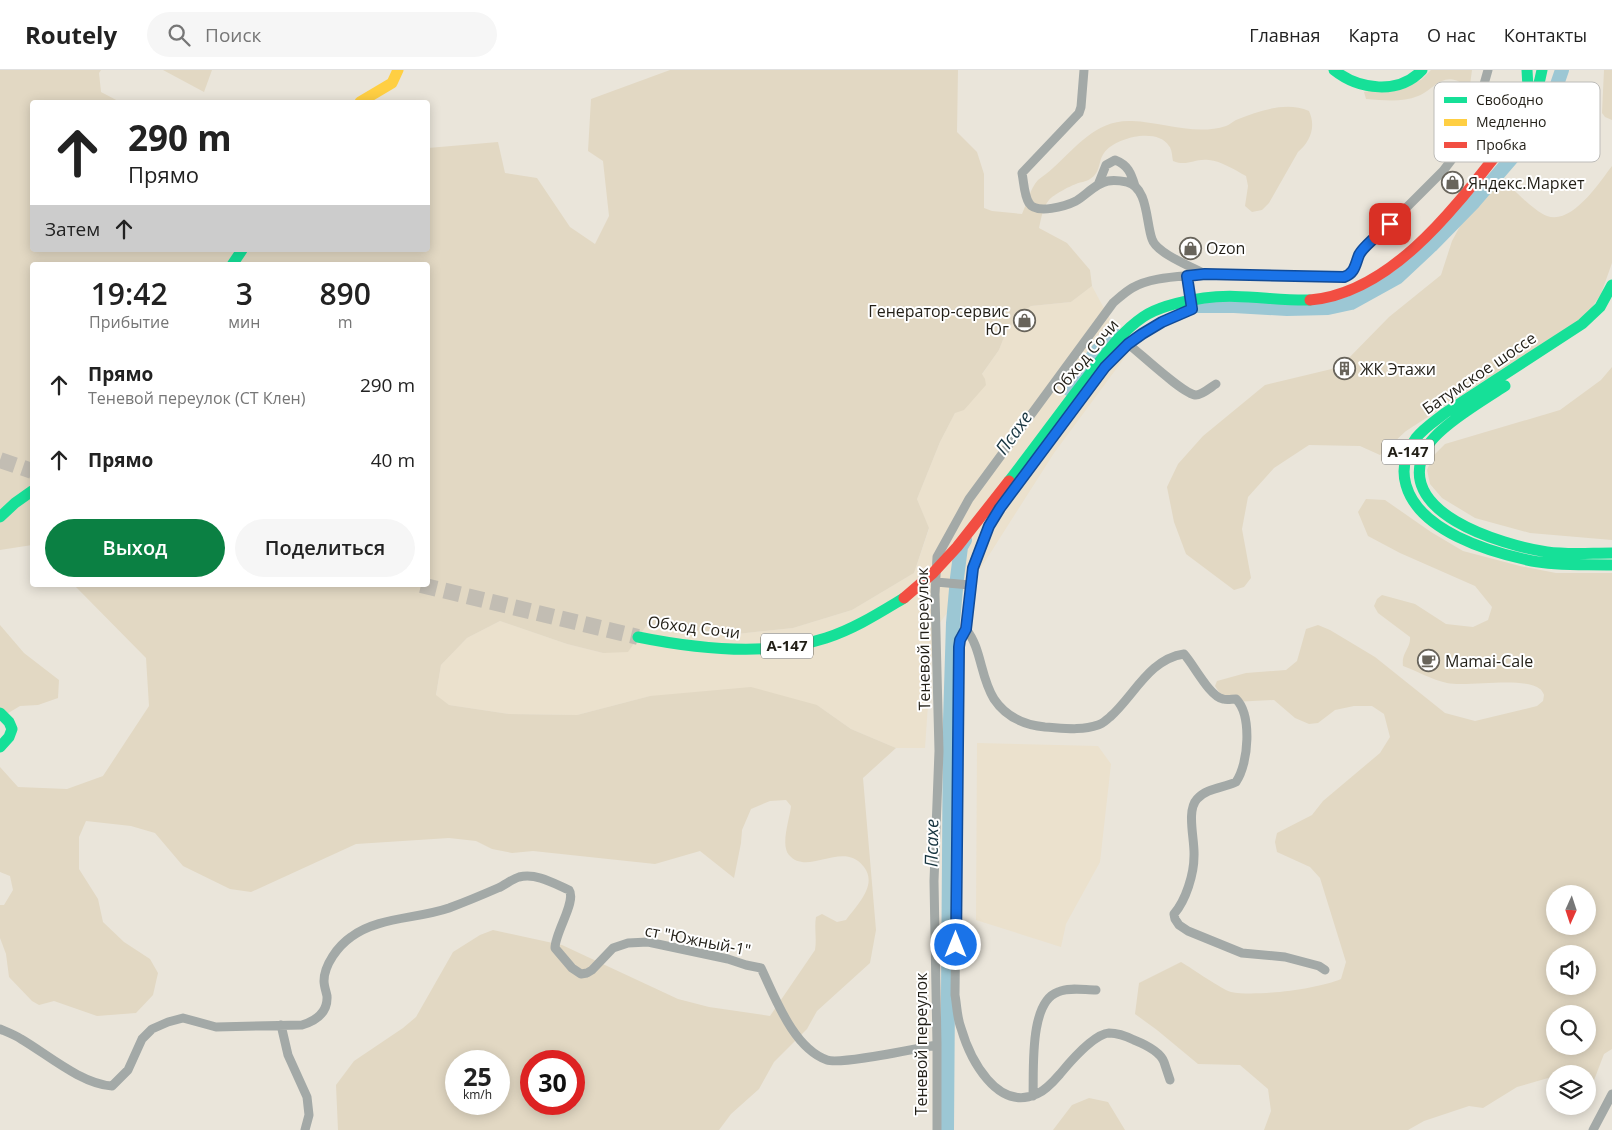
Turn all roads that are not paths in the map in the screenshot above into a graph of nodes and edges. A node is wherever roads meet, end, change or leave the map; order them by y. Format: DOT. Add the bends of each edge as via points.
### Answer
graph roads {
  1 [pos="398,70"];
  2 [pos="1084,70"];
  3 [pos="1334,70"];
  4 [pos="1422,70"];
  5 [pos="363,100"];
  6 [pos="1450,162"];
  7 [pos="1490,162"];
  8 [pos="1098,185"];
  9 [pos="1135,186"];
  10 [pos="1205,274"];
  11 [pos="1187,276"];
  12 [pos="1612,285"];
  13 [pos="1595,328"];
  14 [pos="1128,344"];
  15 [pos="1216,384"];
  16 [pos="30,493"];
  17 [pos="0,517"];
  18 [pos="1612,553"];
  19 [pos="1612,565"];
  20 [pos="936,582"];
  21 [pos="970,585"];
  22 [pos="966,629"];
  23 [pos="638,637"];
  24 [pos="0,713"];
  25 [pos="0,747"];
  26 [pos="1325,970"];
  27 [pos="1096,990"];
  28 [pos="281,1025"];
  29 [pos="0,1029"];
  30 [pos="937,1045"];
  31 [pos="1170,1080"];
  32 [pos="1612,1094"];
  33 [pos="1033,1096"];
  34 [pos="305,1130"];
  35 [pos="937,1130"];
  36 [pos="1594,1130"];
  1 -- 5 [label="main road" via="392,83"];
  2 -- 8 [label="street" via="1079,113 1022,173 1029,204 1040,210 1075,201"];
  3 -- 4 [label="main road" via="1346,79 1384,88 1412,82"];
  6 -- 10 [label="street, Теневой переулок" via="1360,254 1350,275"];
  7 -- 23 [label="main road, Обход Сочи / А-147, bridge" via="1425,237 1390,268 1361,286 1315,300 1204,297 1179,302 1144,316 1125,333 1062,409 964,540 904,598 872,618 814,642 747,650 689,647"];
  8 -- 9 [label="street" via="1108,180"];
  8 -- 9 [label="street, Теневой переулок" via="1106,165 1115,160 1130,170"];
  9 -- 10 [label="street, Теневой переулок" via="1140,192 1156,248"];
  10 -- 11 [label="street, Теневой переулок"];
  11 -- 14 [label="street" via="1192,309 1162,322"];
  11 -- 20 [label="street, Теневой переулок" via="1154,280 1133,287 1113,303 969,499 937,557"];
  12 -- 19 [label="main road, Батумское шоссе / А-147" via="1600,307 1582,324 1428,426 1409,448 1404,475 1410,498 1417,507 1458,537 1539,563"];
  13 -- 18 [label="main road, Батумское шоссе / А-147" via="1500,389 1441,433 1427,446 1422,456 1419,480 1424,495 1435,508 1489,536 1546,552"];
  14 -- 15 [label="street" via="1193,395 1199,395"];
  14 -- 21 [label="street" via="1105,367 1000,508 979,547"];
  16 -- 17 [label="main road"];
  20 -- 21 [label="street"];
  20 -- 30 [label="street, Теневой переулок" via="939,694 934,881"];
  21 -- 22 [label="street"];
  22 -- 26 [label="street" via="975,642 994,699 1014,719 1031,726 1086,729 1100,725 1118,710 1158,664 1184,654 1211,692 1222,699 1236,699 1242,706 1247,740 1244,765 1236,782 1205,792 1196,800 1192,809 1194,858 1188,887 1174,914 1175,919 1188,931 1242,952 1285,957"];
  22 -- 33 [label="street" via="959,647 955,995 960,1027 970,1055 987,1080 1001,1092"];
  24 -- 25 [label="main road" via="13,727"];
  27 -- 33 [label="street" via="1064,990 1048,997 1037,1020"];
  28 -- 29 [label="street" via="216,1028 183,1018 168,1022 152,1028 142,1039 128,1070 112,1086 95,1082 58,1064 20,1038"];
  28 -- 30 [label="street, ст \"Южный-1\"" via="302,1025 320,1016 327,999 324,980 329,962 351,937 372,925 422,916 519,878 538,877 572,894 555,948 576,972 592,970 613,948 648,942 761,968 790,1028 812,1052 828,1060"];
  28 -- 34 [label="street" via="288,1055 307,1097 309,1115"];
  30 -- 35 [label="street, Теневой переулок"];
  31 -- 33 [label="street" via="1164,1060 1158,1054 1123,1034 1106,1033 1089,1043 1051,1084"];
  32 -- 36 [label="street"];
}
